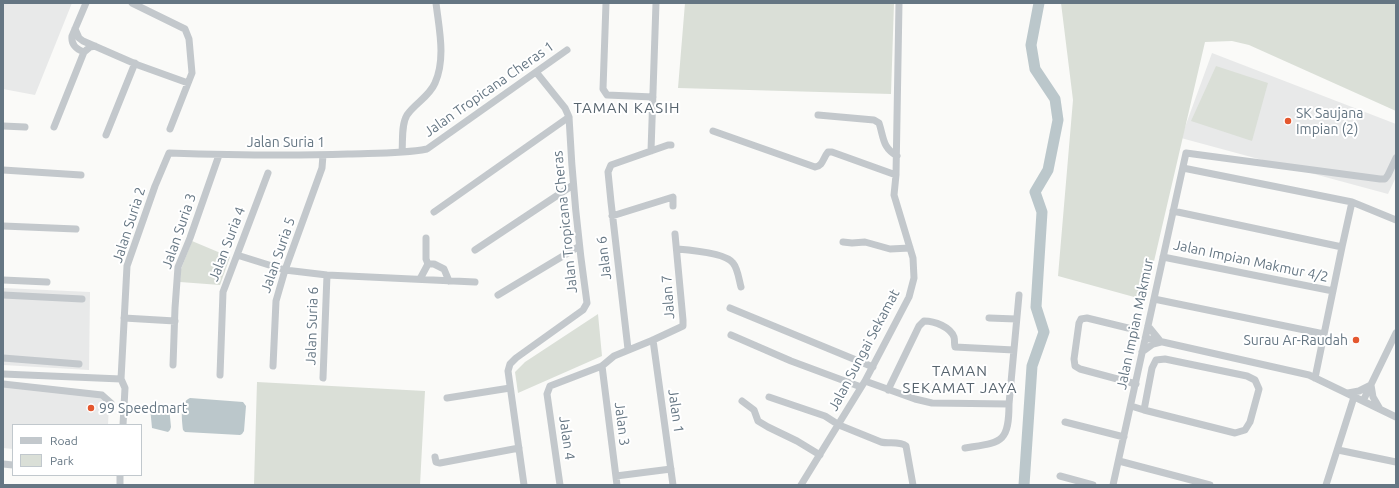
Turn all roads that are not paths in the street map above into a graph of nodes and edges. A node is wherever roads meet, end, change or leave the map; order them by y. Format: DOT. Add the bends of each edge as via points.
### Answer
graph roads {
  1 [pos="86,3"];
  2 [pos="132,3"];
  3 [pos="436,3"];
  4 [pos="606,3"];
  5 [pos="656,3"];
  6 [pos="899,3"];
  7 [pos="75,29"];
  8 [pos="95,46"];
  9 [pos="567,50"];
  10 [pos="84,52"];
  11 [pos="135,63"];
  12 [pos="536,72"];
  13 [pos="188,83"];
  14 [pos="653,98"];
  15 [pos="818,115"];
  16 [pos="569,117"];
  17 [pos="3,126"];
  18 [pos="25,127"];
  19 [pos="54,127"];
  20 [pos="170,129"];
  21 [pos="713,130"];
  22 [pos="106,135"];
  23 [pos="671,145"];
  24 [pos="651,151"];
  25 [pos="402,152"];
  26 [pos="169,153"];
  27 [pos="220,155"];
  28 [pos="323,155"];
  29 [pos="896,156"];
  30 [pos="1396,158"];
  31 [pos="1183,168"];
  32 [pos="3,170"];
  33 [pos="268,174"];
  34 [pos="81,175"];
  35 [pos="896,175"];
  36 [pos="572,184"];
  37 [pos="1352,202"];
  38 [pos="673,206"];
  39 [pos="1173,211"];
  40 [pos="434,212"];
  41 [pos="612,216"];
  42 [pos="1396,220"];
  43 [pos="3,226"];
  44 [pos="76,229"];
  45 [pos="675,234"];
  46 [pos="426,238"];
  47 [pos="843,242"];
  48 [pos="578,247"];
  49 [pos="1342,247"];
  50 [pos="910,248"];
  51 [pos="677,249"];
  52 [pos="475,250"];
  53 [pos="237,255"];
  54 [pos="1163,257"];
  55 [pos="428,264"];
  56 [pos="285,270"];
  57 [pos="327,275"];
  58 [pos="3,280"];
  59 [pos="420,280"];
  60 [pos="449,281"];
  61 [pos="34,282"];
  62 [pos="47,282"];
  63 [pos="475,282"];
  64 [pos="741,287"];
  65 [pos="1333,291"];
  66 [pos="3,295"];
  67 [pos="498,295"];
  68 [pos="1019,295"];
  69 [pos="33,296"];
  70 [pos="82,299"];
  71 [pos="1154,300"];
  72 [pos="730,308"];
  73 [pos="124,318"];
  74 [pos="989,318"];
  75 [pos="1016,319"];
  76 [pos="174,321"];
  77 [pos="1148,326"];
  78 [pos="1128,328"];
  79 [pos="1396,333"];
  80 [pos="1324,334"];
  81 [pos="731,335"];
  82 [pos="1145,338"];
  83 [pos="653,340"];
  84 [pos="1161,342"];
  85 [pos="628,349"];
  86 [pos="1014,350"];
  87 [pos="1142,352"];
  88 [pos="3,358"];
  89 [pos="41,361"];
  90 [pos="79,364"];
  91 [pos="173,365"];
  92 [pos="273,366"];
  93 [pos="602,366"];
  94 [pos="873,367"];
  95 [pos="3,374"];
  96 [pos="30,375"];
  97 [pos="220,375"];
  98 [pos="41,376"];
  99 [pos="76,377"];
  100 [pos="323,378"];
  101 [pos="1315,378"];
  102 [pos="122,379"];
  103 [pos="3,384"];
  104 [pos="863,384"];
  105 [pos="1136,384"];
  106 [pos="1371,385"];
  107 [pos="29,387"];
  108 [pos="510,388"];
  109 [pos="888,390"];
  110 [pos="76,392"];
  111 [pos="1351,395"];
  112 [pos="769,397"];
  113 [pos="447,398"];
  114 [pos="742,401"];
  115 [pos="1362,401"];
  116 [pos="111,403"];
  117 [pos="1009,404"];
  118 [pos="1131,406"];
  119 [pos="1144,410"];
  120 [pos="1380,410"];
  121 [pos="1396,418"];
  122 [pos="1065,422"];
  123 [pos="123,424"];
  124 [pos="839,425"];
  125 [pos="1124,437"];
  126 [pos="519,448"];
  127 [pos="965,448"];
  128 [pos="1338,450"];
  129 [pos="820,455"];
  130 [pos="435,457"];
  131 [pos="1119,460"];
  132 [pos="1396,462"];
  133 [pos="671,469"];
  134 [pos="616,476"];
  135 [pos="1060,476"];
  136 [pos="524,485"];
  137 [pos="560,485"];
  138 [pos="617,485"];
  139 [pos="673,485"];
  140 [pos="801,485"];
  141 [pos="913,485"];
  142 [pos="1092,485"];
  143 [pos="1113,485"];
  144 [pos="1210,485"];
  145 [pos="1326,485"];
  1 -- 7 [label="street"];
  2 -- 13 [label="street" via="185,29 189,39 192,73"];
  3 -- 25 [label="street" via="440,70 427,96 406,117"];
  4 -- 14 [label="street" via="603,89 607,94"];
  5 -- 14 [label="street"];
  6 -- 29 [label="street, Jalan Sungai Sekamat"];
  7 -- 8 [label="street" via="83,42"];
  7 -- 10 [label="street" via="72,41 75,47"];
  8 -- 10 [label="street"];
  8 -- 11 [label="street"];
  9 -- 12 [label="street, Jalan Tropicana Cheras 1"];
  10 -- 19 [label="street"];
  11 -- 13 [label="street"];
  11 -- 22 [label="street"];
  12 -- 16 [label="street, Jalan Tropicana Cheras" via="565,108"];
  12 -- 25 [label="street, Jalan Tropicana Cheras 1" via="427,149"];
  13 -- 20 [label="street"];
  14 -- 24 [label="street"];
  15 -- 29 [label="street" via="874,120 879,123 885,146"];
  16 -- 36 [label="street, Jalan Tropicana Cheras"];
  16 -- 40 [label="street"];
  17 -- 18 [label="street"];
  21 -- 35 [label="street" via="815,167 821,165 828,152 832,152"];
  23 -- 24 [label="street"];
  24 -- 41 [label="street, Jalan 6" via="611,165 608,172"];
  25 -- 28 [label="street, Jalan Suria 1"];
  26 -- 27 [label="street, Jalan Suria 1"];
  26 -- 73 [label="street, Jalan Suria 2" via="127,266"];
  27 -- 28 [label="street, Jalan Suria 1"];
  27 -- 76 [label="street, Jalan Suria 3" via="178,267"];
  28 -- 56 [label="street, Jalan Suria 5" via="322,168"];
  29 -- 35 [label="street, Jalan Sungai Sekamat"];
  30 -- 31 [label="street, Jalan Impian Makmur" via="1385,179 1186,153"];
  31 -- 37 [label="street"];
  31 -- 39 [label="street, Jalan Impian Makmur"];
  32 -- 34 [label="street"];
  33 -- 53 [label="street, Jalan Suria 4"];
  35 -- 50 [label="street, Jalan Sungai Sekamat" via="894,195"];
  36 -- 48 [label="street, Jalan Tropicana Cheras"];
  36 -- 52 [label="street"];
  37 -- 42 [label="street"];
  37 -- 49 [label="street"];
  38 -- 41 [label="street" via="672,197"];
  39 -- 49 [label="street"];
  39 -- 54 [label="street, Jalan Impian Makmur"];
  41 -- 85 [label="street, Jalan 6"];
  43 -- 44 [label="street"];
  45 -- 51 [label="street, Jalan 7"];
  46 -- 55 [label="street"];
  47 -- 50 [label="street" via="865,242 890,249"];
  48 -- 67 [label="street"];
  48 -- 108 [label="street, Jalan Tropicana Cheras" via="587,303 583,310 510,364"];
  49 -- 65 [label="street"];
  50 -- 94 [label="street, Jalan Sungai Sekamat" via="914,278 909,297"];
  51 -- 64 [label="street" via="699,251 729,259 734,264"];
  51 -- 83 [label="street, Jalan 7" via="683,326"];
  53 -- 56 [label="street"];
  53 -- 97 [label="street, Jalan Suria 4" via="224,288"];
  54 -- 65 [label="street, Jalan Impian Makmur 4/2"];
  54 -- 71 [label="street, Jalan Impian Makmur"];
  55 -- 59 [label="street"];
  55 -- 60 [label="street" via="444,269"];
  56 -- 57 [label="street"];
  56 -- 92 [label="street, Jalan Suria 5" via="276,301"];
  57 -- 59 [label="street"];
  57 -- 100 [label="street, Jalan Suria 6"];
  58 -- 61 [label="street"];
  59 -- 60 [label="street"];
  60 -- 63 [label="street"];
  61 -- 62 [label="street"];
  61 -- 69 [label="street"];
  65 -- 80 [label="street"];
  66 -- 69 [label="street"];
  68 -- 75 [label="street"];
  69 -- 70 [label="street"];
  71 -- 77 [label="street, Jalan Impian Makmur"];
  71 -- 80 [label="street"];
  72 -- 94 [label="street"];
  73 -- 76 [label="street"];
  73 -- 102 [label="street, Jalan Suria 2"];
  74 -- 75 [label="street"];
  75 -- 86 [label="street"];
  76 -- 91 [label="street, Jalan Suria 3"];
  77 -- 82 [label="street, Jalan Impian Makmur"];
  77 -- 84 [label="street"];
  78 -- 105 [label="street" via="1081,319 1075,366"];
  79 -- 106 [label="street"];
  80 -- 101 [label="street"];
  81 -- 104 [label="street" via="791,361"];
  82 -- 84 [label="street"];
  82 -- 87 [label="street, Jalan Impian Makmur"];
  83 -- 85 [label="street"];
  83 -- 133 [label="street, Jalan 1"];
  84 -- 87 [label="street"];
  84 -- 101 [label="street"];
  85 -- 93 [label="street"];
  86 -- 109 [label="street" via="955,347 953,336 944,327 928,321 922,322"];
  86 -- 117 [label="street"];
  87 -- 105 [label="street, Jalan Impian Makmur"];
  88 -- 89 [label="street"];
  89 -- 90 [label="street"];
  89 -- 98 [label="street"];
  93 -- 134 [label="street, Jalan 3"];
  93 -- 137 [label="street, Jalan 4" via="550,386 547,394"];
  94 -- 104 [label="street, Jalan Sungai Sekamat"];
  95 -- 96 [label="street"];
  96 -- 98 [label="street"];
  96 -- 107 [label="street"];
  98 -- 99 [label="street"];
  99 -- 102 [label="street"];
  99 -- 110 [label="street"];
  101 -- 111 [label="street"];
  102 -- 123 [label="street, Jalan Suria 2" via="125,388"];
  103 -- 107 [label="street"];
  104 -- 109 [label="street"];
  104 -- 124 [label="street, Jalan Sungai Sekamat"];
  105 -- 118 [label="street, Jalan Impian Makmur"];
  106 -- 111 [label="street"];
  106 -- 115 [label="street"];
  106 -- 120 [label="street" via="1373,397"];
  107 -- 110 [label="street"];
  108 -- 113 [label="street"];
  108 -- 126 [label="street, Jalan Tropicana Cheras"];
  109 -- 117 [label="street" via="932,403"];
  110 -- 116 [label="street" via="102,395"];
  111 -- 115 [label="street"];
  111 -- 128 [label="street"];
  112 -- 124 [label="street" via="825,416"];
  114 -- 129 [label="street" via="754,410 758,421"];
  115 -- 120 [label="street"];
  117 -- 127 [label="street" via="1007,430 1000,440 993,444"];
  118 -- 119 [label="street"];
  118 -- 125 [label="street, Jalan Impian Makmur"];
  119 -- 119 [label="street" via="1152,368 1156,360 1165,359 1247,376 1255,380 1259,389 1250,422 1245,430 1235,433"];
  120 -- 121 [label="street"];
  122 -- 125 [label="street"];
  124 -- 129 [label="street, Jalan Sungai Sekamat"];
  124 -- 141 [label="street" via="881,442 902,443 906,446"];
  125 -- 131 [label="street, Jalan Impian Makmur"];
  126 -- 130 [label="street" via="440,463 436,462"];
  126 -- 136 [label="street, Jalan Tropicana Cheras"];
  128 -- 132 [label="street"];
  128 -- 145 [label="street"];
  129 -- 140 [label="street, Jalan Sungai Sekamat"];
  131 -- 143 [label="street, Jalan Impian Makmur"];
  131 -- 144 [label="street"];
  133 -- 134 [label="street"];
  133 -- 139 [label="street, Jalan 1"];
  134 -- 138 [label="street, Jalan 3"];
  135 -- 142 [label="street"];
}
